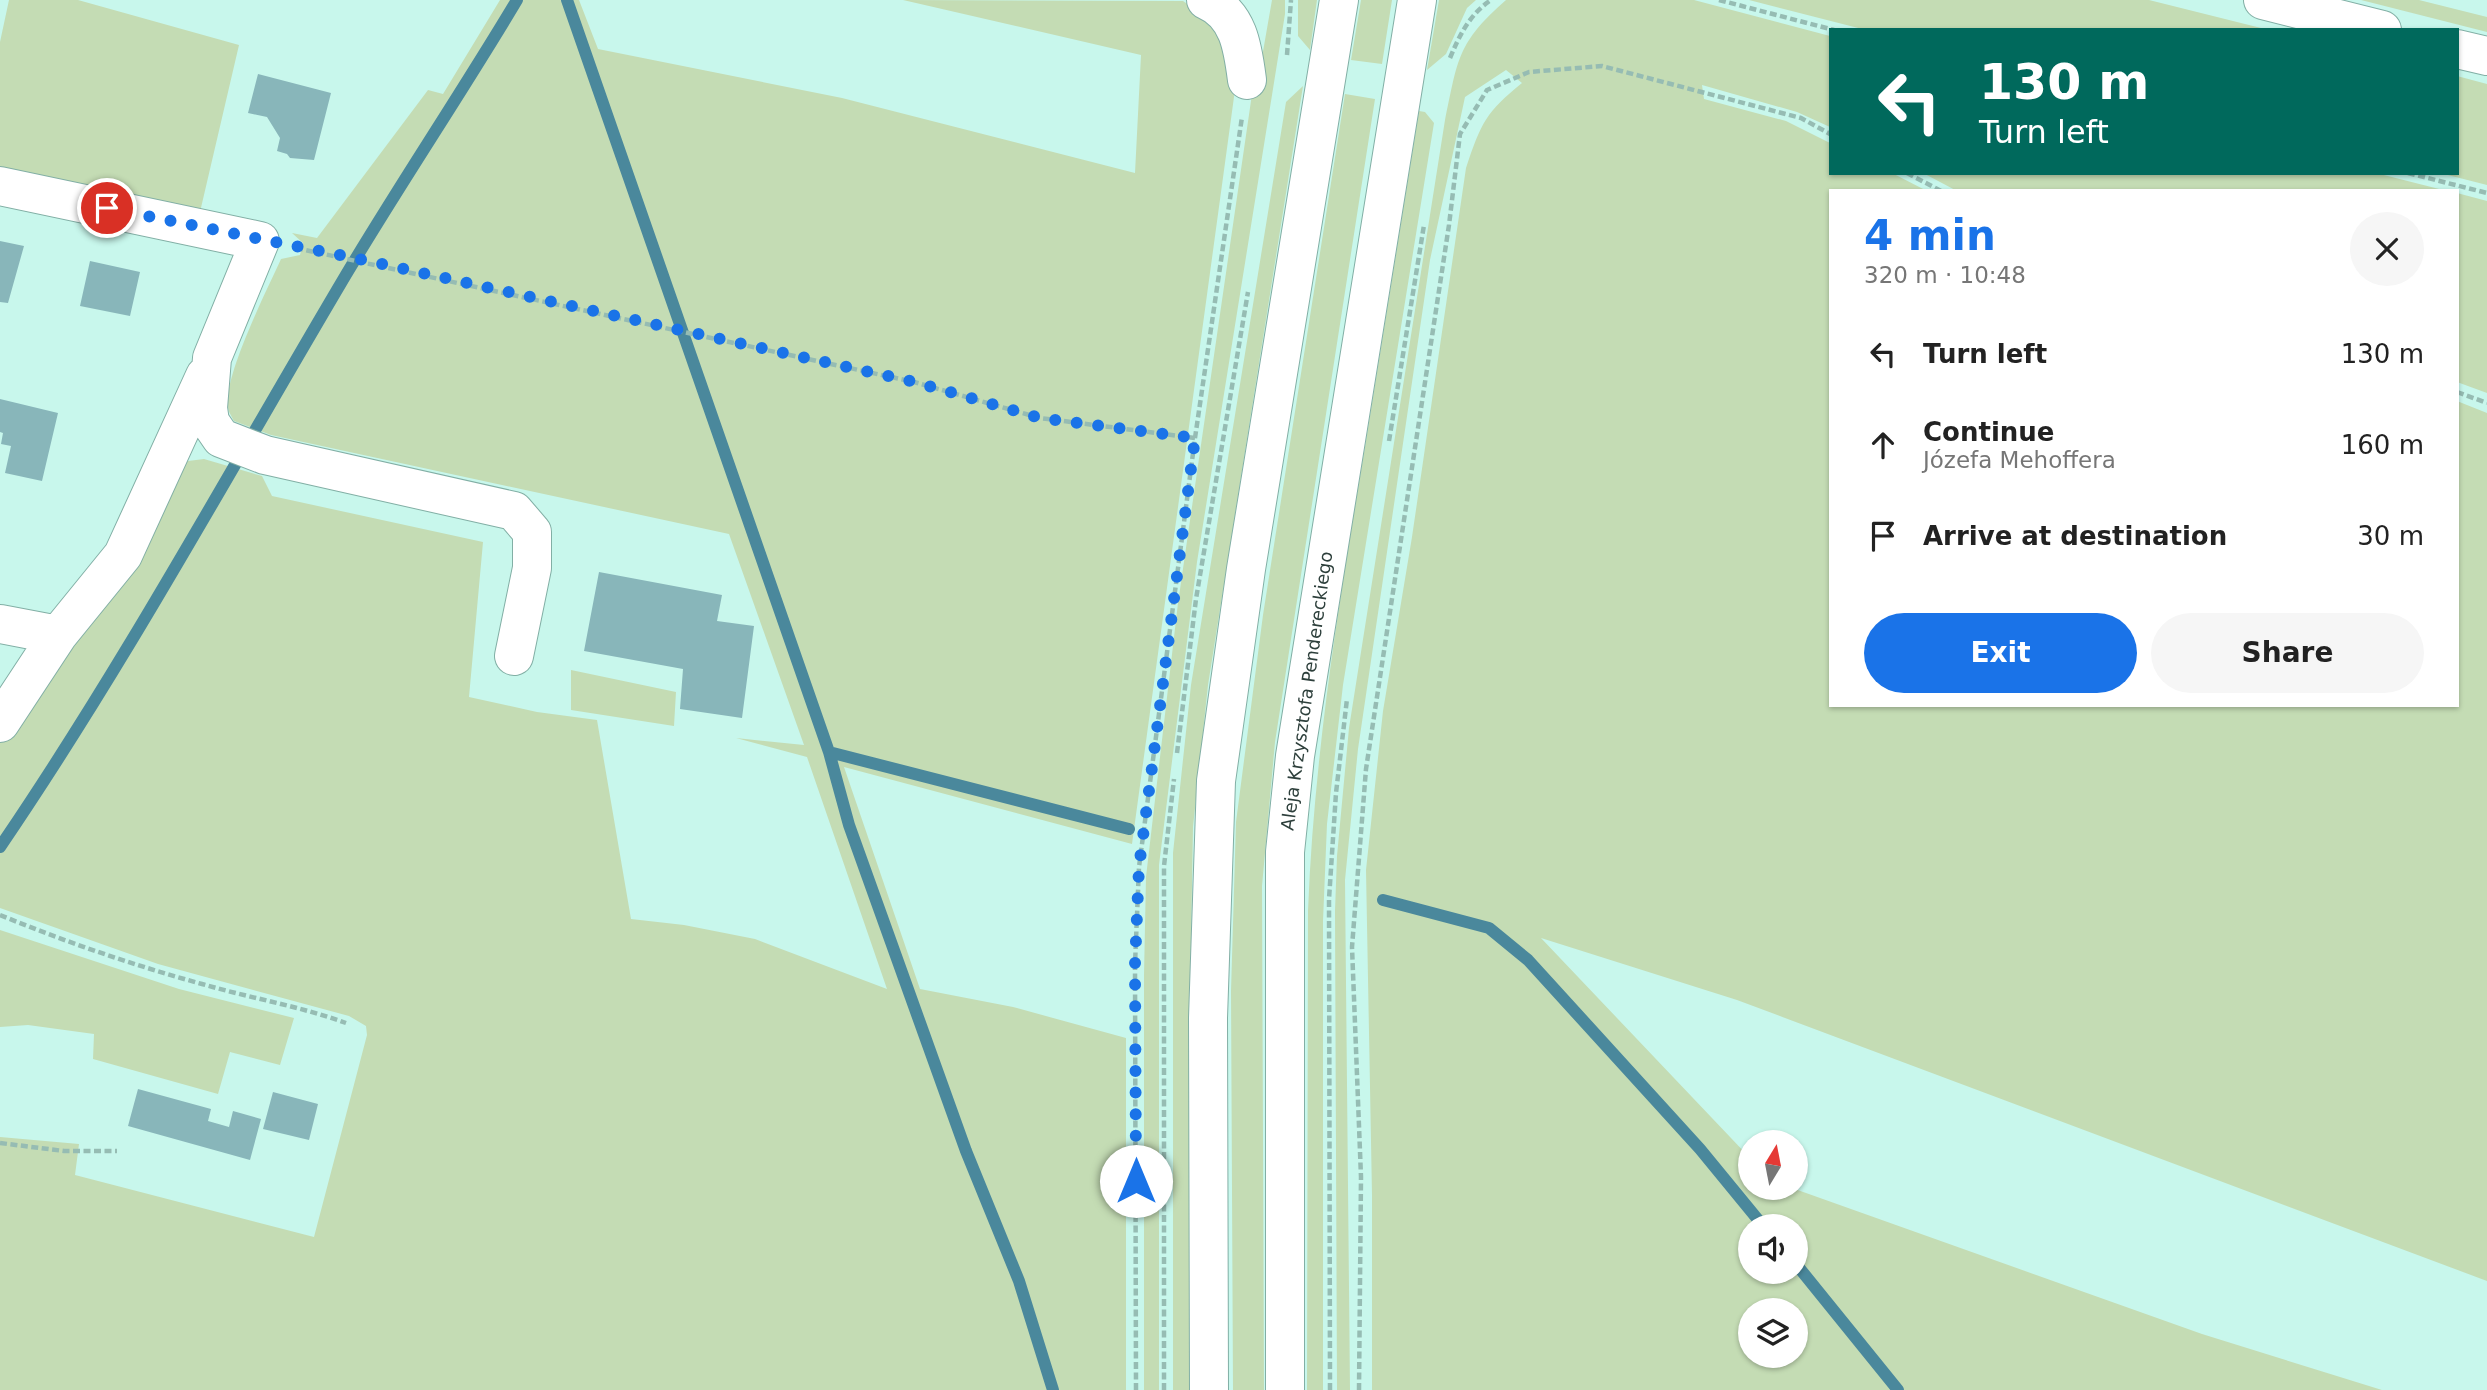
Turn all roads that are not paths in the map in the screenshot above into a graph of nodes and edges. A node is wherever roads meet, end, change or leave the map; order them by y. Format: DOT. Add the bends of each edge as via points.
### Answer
graph roads {
  1 [pos="1206,0"];
  2 [pos="1339,0"];
  3 [pos="1417,0"];
  4 [pos="2263,0"];
  5 [pos="2374,28"];
  6 [pos="2459,49"];
  7 [pos="2487,56"];
  8 [pos="1247,80"];
  9 [pos="0,186"];
  10 [pos="212,358"];
  11 [pos="0,624"];
  12 [pos="58,635"];
  13 [pos="514,656"];
  14 [pos="0,723"];
  15 [pos="1209,1390"];
  16 [pos="1285,1390"];
  1 -- 8 [label="main road" via="1240,33"];
  2 -- 15 [label="main road" via="1216,781 1208,1018"];
  3 -- 16 [label="main road, Aleja Krzysztofa Pendereckiego" via="1295,756 1285,852"];
  4 -- 5 [label="main road"];
  6 -- 7 [label="main road"];
  9 -- 10 [label="main road" via="260,241"];
  10 -- 12 [label="main road" via="123,555"];
  10 -- 13 [label="main road" via="208,408 210,422 221,438 265,455 514,512 532,532 532,568"];
  11 -- 12 [label="main road"];
  12 -- 14 [label="main road"];
}
